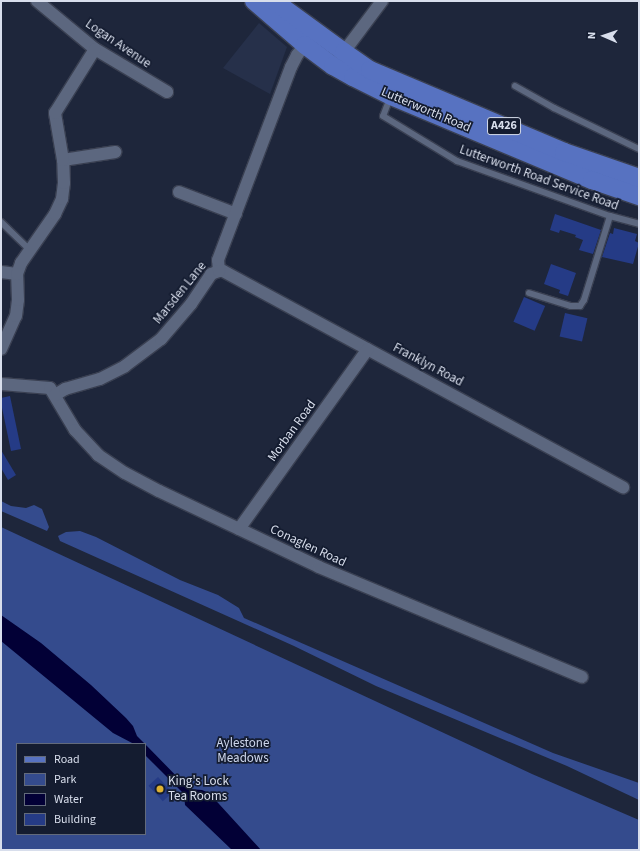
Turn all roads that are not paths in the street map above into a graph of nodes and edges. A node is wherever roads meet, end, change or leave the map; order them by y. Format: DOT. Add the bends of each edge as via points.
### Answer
graph roads {
  1 [pos="37,1"];
  2 [pos="254,1"];
  3 [pos="382,1"];
  4 [pos="275,7"];
  5 [pos="310,39"];
  6 [pos="95,49"];
  7 [pos="338,59"];
  8 [pos="515,86"];
  9 [pos="394,88"];
  10 [pos="167,92"];
  11 [pos="639,149"];
  12 [pos="115,152"];
  13 [pos="63,160"];
  14 [pos="639,178"];
  15 [pos="179,192"];
  16 [pos="639,196"];
  17 [pos="236,214"];
  18 [pos="610,216"];
  19 [pos="1,222"];
  20 [pos="639,224"];
  21 [pos="30,250"];
  22 [pos="219,270"];
  23 [pos="1,272"];
  24 [pos="17,274"];
  25 [pos="529,293"];
  26 [pos="368,348"];
  27 [pos="1,349"];
  28 [pos="1,384"];
  29 [pos="55,395"];
  30 [pos="623,487"];
  31 [pos="239,529"];
  32 [pos="582,677"];
  1 -- 6 [label="street, Logan Avenue"];
  2 -- 4 [label="main road, Lutterworth Road / A426"];
  3 -- 7 [label="street"];
  4 -- 5 [label="main road, Lutterworth Road / A426"];
  5 -- 7 [label="main road, Lutterworth Road / A426"];
  5 -- 17 [label="street, Marsden Lane" via="291,67"];
  6 -- 10 [label="street, Logan Avenue"];
  6 -- 13 [label="street" via="55,113"];
  7 -- 9 [label="main road, Lutterworth Road / A426"];
  8 -- 11 [label="lane"];
  9 -- 14 [label="main road, Lutterworth Road / A426"];
  9 -- 16 [label="main road, Lutterworth Road / A426" via="592,180"];
  9 -- 18 [label="lane, Lutterworth Road Service Road" via="383,116 457,161"];
  12 -- 13 [label="street"];
  13 -- 21 [label="street" via="62,199 55,214"];
  15 -- 17 [label="street"];
  17 -- 22 [label="street, Marsden Lane" via="218,260"];
  18 -- 20 [label="lane, Lutterworth Road Service Road"];
  18 -- 25 [label="lane" via="580,306"];
  19 -- 21 [label="lane"];
  21 -- 24 [label="street"];
  22 -- 26 [label="street, Franklyn Road"];
  22 -- 29 [label="street, Marsden Lane" via="211,274 191,304 161,339 131,362 100,379 65,389"];
  23 -- 24 [label="street"];
  24 -- 27 [label="street" via="16,316"];
  26 -- 30 [label="street, Franklyn Road"];
  26 -- 31 [label="street, Morban Road"];
  28 -- 29 [label="street" via="47,387"];
  29 -- 31 [label="street, Conaglen Road" via="75,430 98,455 125,473"];
  31 -- 32 [label="street, Conaglen Road" via="319,567"];
}
